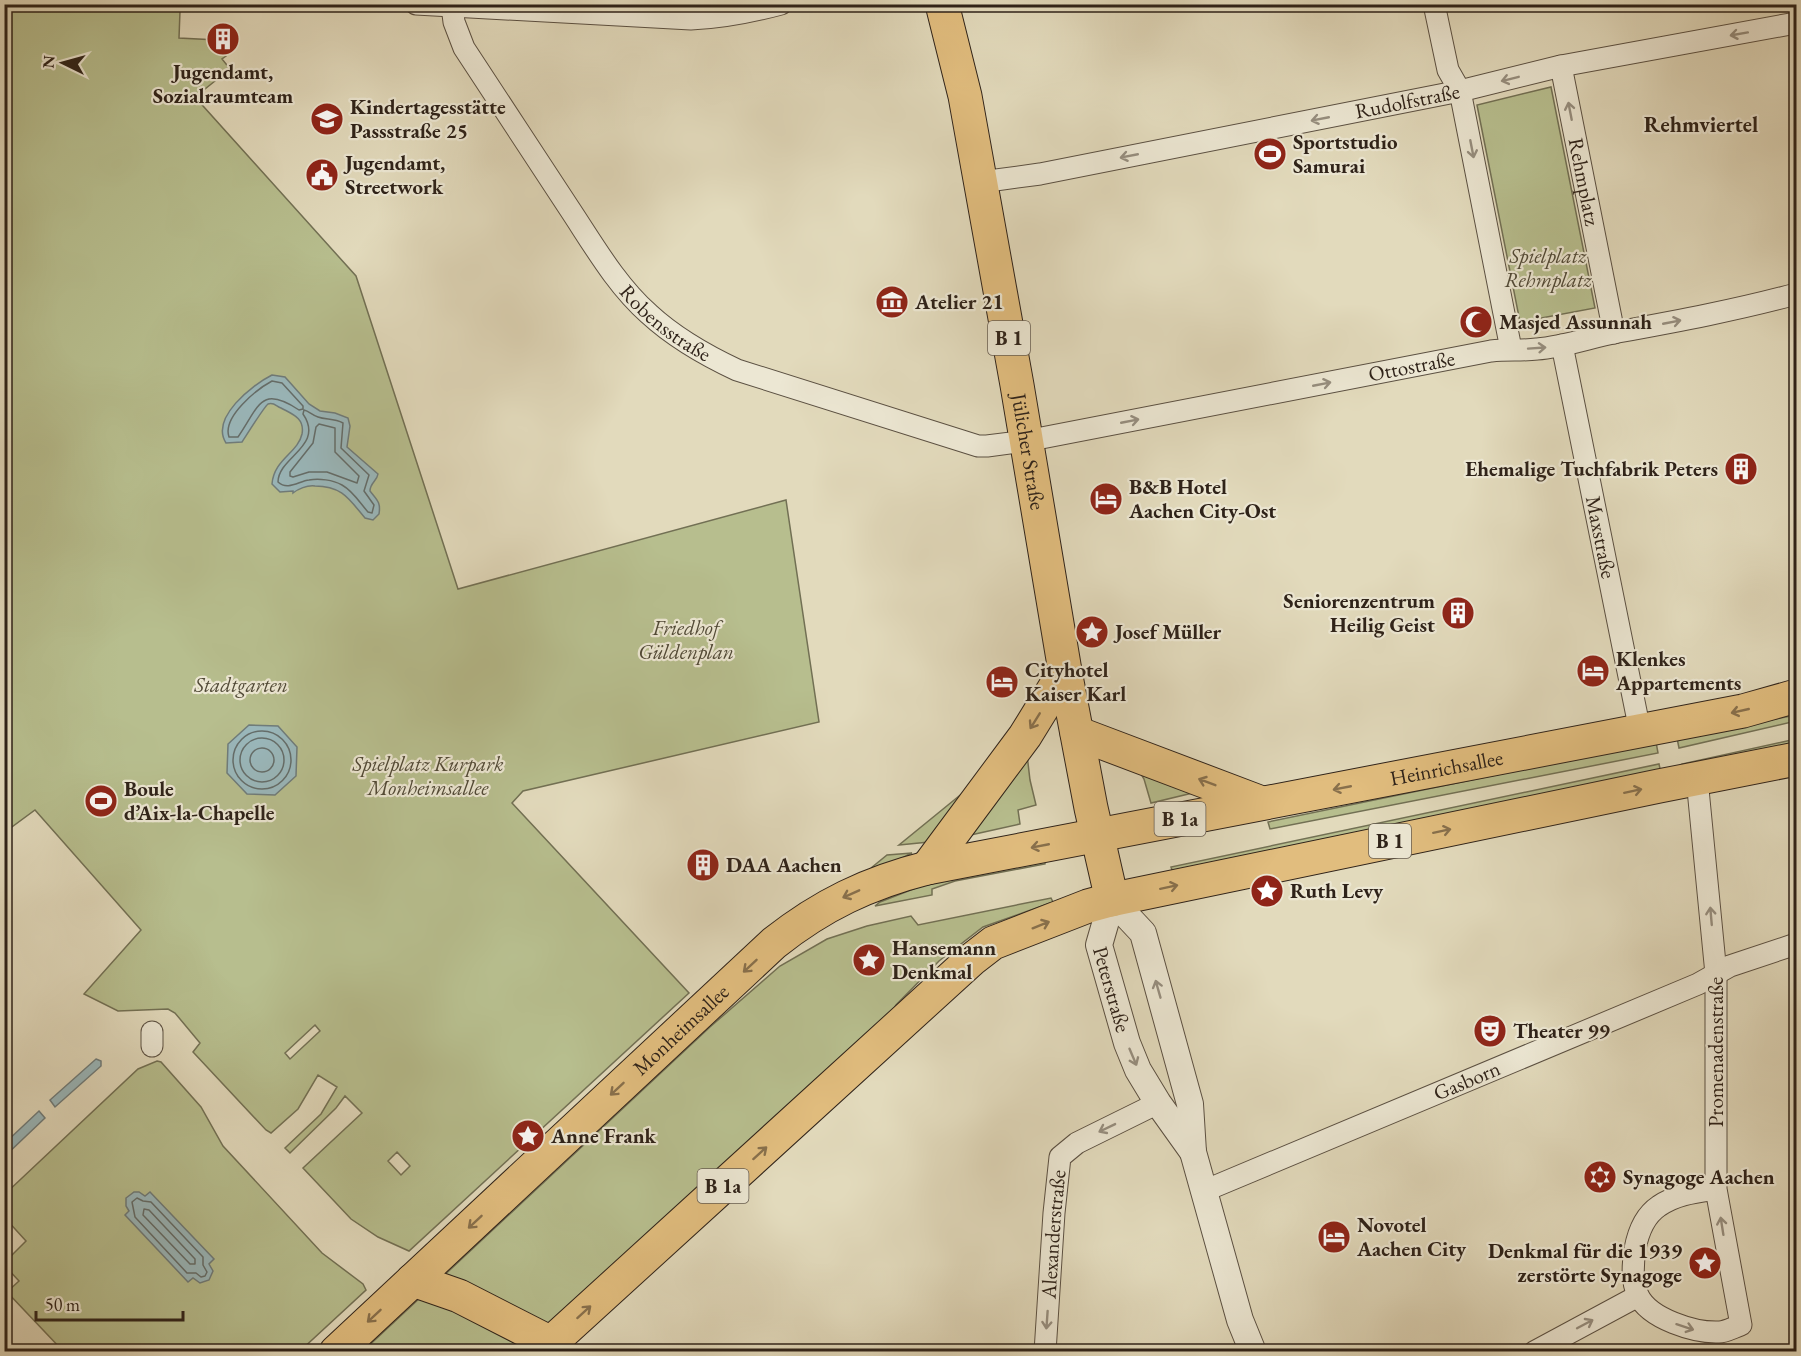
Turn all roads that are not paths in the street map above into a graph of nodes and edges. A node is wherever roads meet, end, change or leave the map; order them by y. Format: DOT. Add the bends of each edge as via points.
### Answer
graph roads {
  1 [pos="416,4"];
  2 [pos="781,4"];
  3 [pos="942,4"];
  4 [pos="1434,4"];
  5 [pos="452,6"];
  6 [pos="1797,23"];
  7 [pos="1561,66"];
  8 [pos="1460,92"];
  9 [pos="981,182"];
  10 [pos="1797,294"];
  11 [pos="1614,333"];
  12 [pos="1563,345"];
  13 [pos="1511,349"];
  14 [pos="1026,441"];
  15 [pos="1065,671"];
  16 [pos="1797,696"];
  17 [pos="1640,731"];
  18 [pos="1077,733"];
  19 [pos="1797,759"];
  20 [pos="1698,778"];
  21 [pos="1262,803"];
  22 [pos="1097,835"];
  23 [pos="927,868"];
  24 [pos="1112,900"];
  25 [pos="1797,944"];
  26 [pos="1716,974"];
  27 [pos="1158,1103"];
  28 [pos="1193,1152"];
  29 [pos="1716,1189"];
  30 [pos="1204,1191"];
  31 [pos="413,1280"];
  32 [pos="1638,1296"];
  33 [pos="553,1349"];
  34 [pos="336,1352"];
  35 [pos="1045,1352"];
  36 [pos="1253,1352"];
  37 [pos="1534,1352"];
  1 -- 5 [label="street"];
  2 -- 5 [label="street" via="691,19"];
  3 -- 9 [label="main road, Jülicher Straße / B 1"];
  4 -- 8 [label="street" via="1448,70"];
  5 -- 14 [label="street, Robensstraße" via="464,48 553,185 622,285 673,335 749,375 978,446"];
  6 -- 7 [label="street, Rudolfstraße, one-way"];
  7 -- 8 [label="street, Rudolfstraße, one-way"];
  11 -- 7 [label="street, Rehmplatz, one-way"];
  8 -- 9 [label="street, Rudolfstraße, one-way"];
  8 -- 13 [label="street, one-way"];
  9 -- 14 [label="main road, Jülicher Straße / B 1"];
  11 -- 10 [label="street, Ottostraße, one-way" via="1746,308"];
  11 -- 12 [label="street, Ottostraße"];
  13 -- 12 [label="street, Ottostraße, one-way"];
  12 -- 17 [label="street, Maxstraße"];
  14 -- 13 [label="street, Ottostraße, one-way"];
  14 -- 15 [label="main road, Jülicher Straße / B 1"];
  15 -- 18 [label="main road, Jülicher Straße / B 1"];
  15 -- 23 [label="main road, one-way" via="1025,736"];
  16 -- 17 [label="main road, Heinrichsallee, one-way"];
  17 -- 21 [label="main road, Heinrichsallee, one-way"];
  21 -- 18 [label="main road, one-way"];
  18 -- 22 [label="main road, Jülicher Straße"];
  19 -- 20 [label="main road, B 1"];
  24 -- 20 [label="main road, B 1, one-way"];
  26 -- 20 [label="street, Promenadenstraße, one-way"];
  21 -- 22 [label="main road, Heinrichsallee / B 1a"];
  22 -- 23 [label="main road, Monheimsallee / B 1a, one-way"];
  22 -- 24 [label="main road, Jülicher Straße"];
  23 -- 31 [label="main road, Monheimsallee / B 1a, one-way" via="840,899 774,943"];
  24 -- 27 [label="street, Peterstraße, one-way" via="1099,945 1127,1043"];
  28 -- 24 [label="street, Peterstraße, one-way" via="1190,1104 1143,933"];
  33 -- 24 [label="main road, B 1a, one-way" via="971,960 993,943"];
  25 -- 26 [label="street, Gasborn"];
  26 -- 29 [label="street, Promenadenstraße"];
  26 -- 30 [label="street, Gasborn"];
  27 -- 28 [label="street, Peterstraße"];
  27 -- 35 [label="street, Alexanderstraße, one-way" via="1077,1143 1060,1157"];
  28 -- 30 [label="street, Peterstraße"];
  29 -- 32 [label="street" via="1679,1196 1658,1206 1643,1222 1633,1268"];
  32 -- 29 [label="street, Promenadenstraße, one-way" via="1653,1312 1697,1331 1721,1332 1741,1325"];
  30 -- 36 [label="street, Peterstraße" via="1240,1320"];
  31 -- 33 [label="main road" via="459,1296"];
  31 -- 34 [label="main road, Monheimsallee / B 1a, one-way"];
  37 -- 32 [label="street, one-way"];
}
